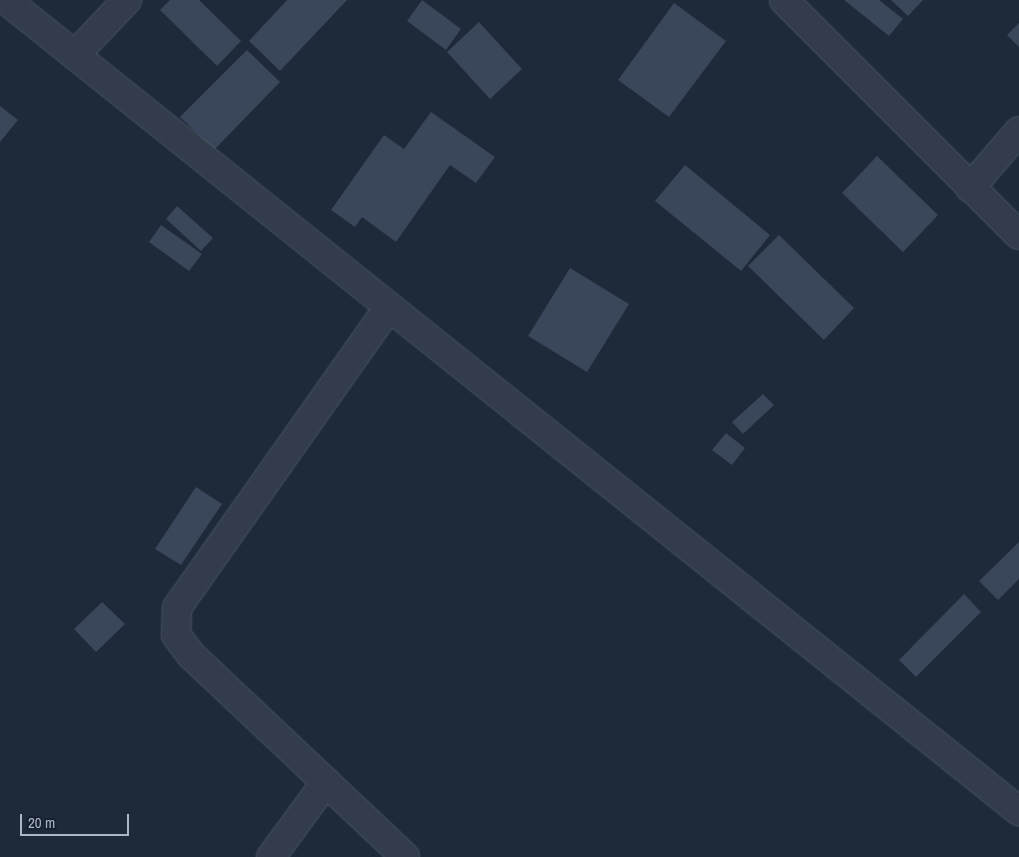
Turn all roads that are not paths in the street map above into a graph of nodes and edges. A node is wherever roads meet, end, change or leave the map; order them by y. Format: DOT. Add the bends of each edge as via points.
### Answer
graph roads {
  1 [pos="6,0"];
  2 [pos="127,0"];
  3 [pos="784,0"];
  4 [pos="75,55"];
  5 [pos="1019,131"];
  6 [pos="970,188"];
  7 [pos="1019,235"];
  8 [pos="389,307"];
  9 [pos="326,782"];
  10 [pos="1019,810"];
  11 [pos="271,857"];
  12 [pos="405,857"];
  1 -- 4 [label="street"];
  2 -- 4 [label="street"];
  3 -- 6 [label="street"];
  4 -- 8 [label="street"];
  5 -- 6 [label="street"];
  6 -- 7 [label="street"];
  8 -- 9 [label="street" via="177,608 176,635 191,655"];
  8 -- 10 [label="street"];
  9 -- 11 [label="street"];
  9 -- 12 [label="street"];
}
